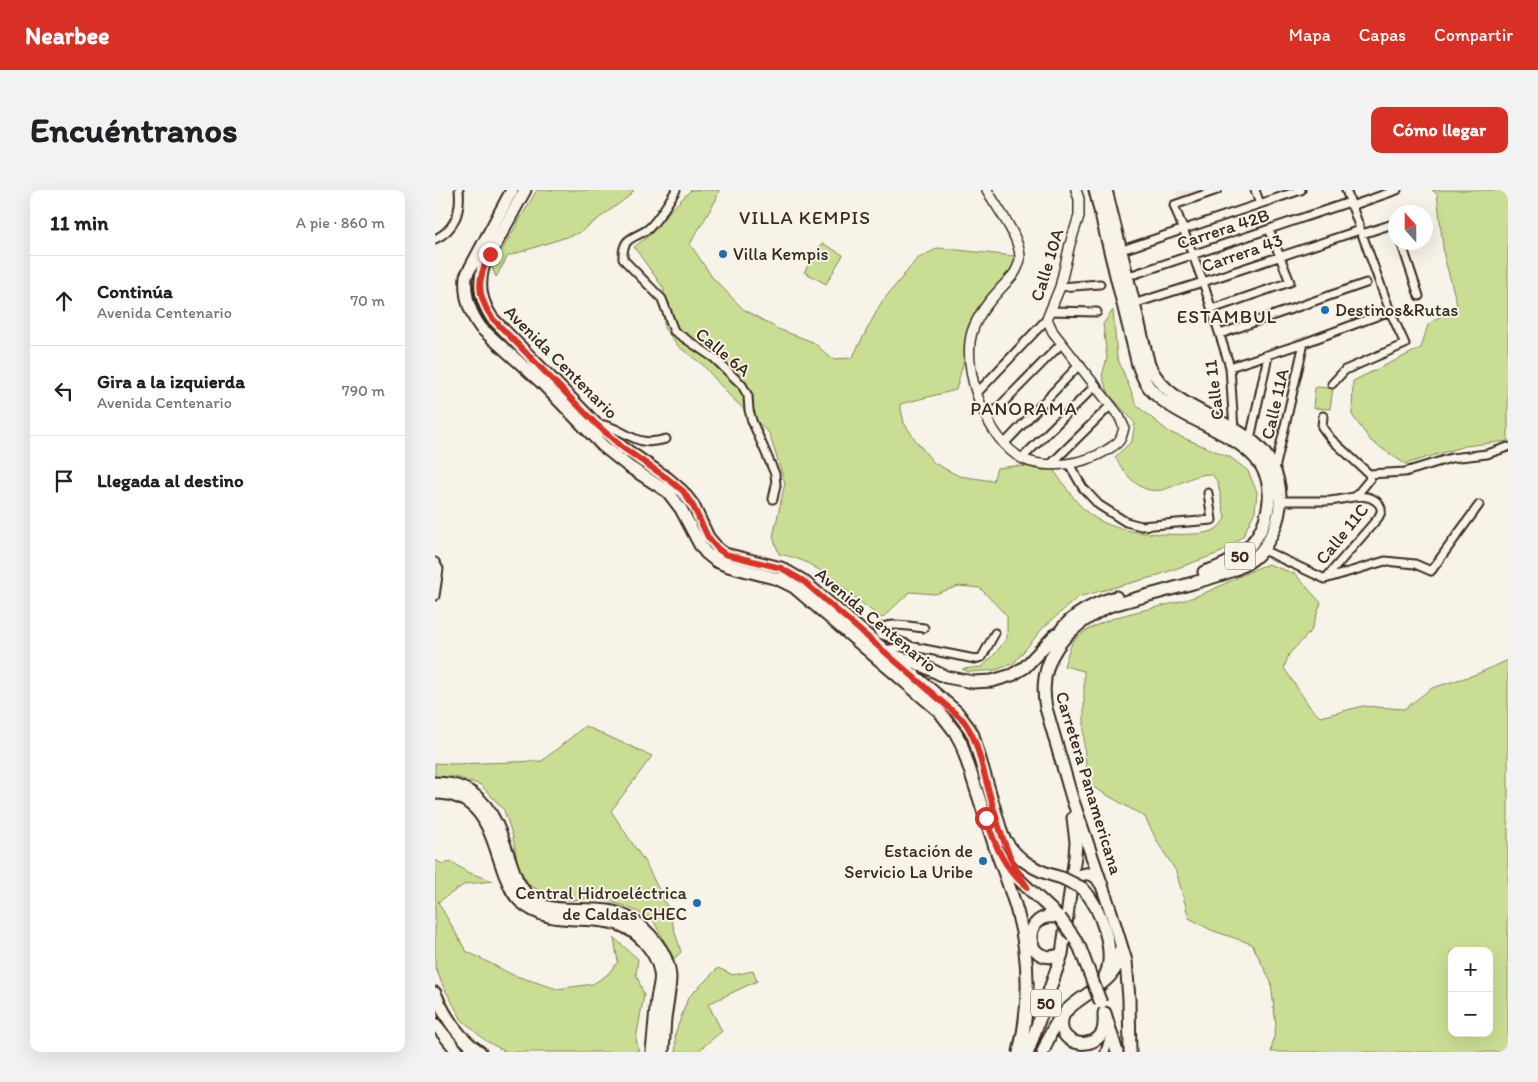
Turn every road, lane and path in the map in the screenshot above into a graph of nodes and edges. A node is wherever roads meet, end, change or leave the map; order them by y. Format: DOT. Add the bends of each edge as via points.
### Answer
graph roads {
  1 [pos="459,190"];
  2 [pos="512,190"];
  3 [pos="525,190"];
  4 [pos="676,190"];
  5 [pos="987,190"];
  6 [pos="1076,190"];
  7 [pos="1095,190"];
  8 [pos="1106,190"];
  9 [pos="1217,190"];
  10 [pos="1255,190"];
  11 [pos="1301,190"];
  12 [pos="1346,190"];
  13 [pos="1397,190"];
  14 [pos="1260,204"];
  15 [pos="1350,204"];
  16 [pos="1388,226"];
  17 [pos="1269,229"];
  18 [pos="1183,230"];
  19 [pos="1361,232"];
  20 [pos="435,239"];
  21 [pos="1128,248"];
  22 [pos="1404,250"];
  23 [pos="1193,255"];
  24 [pos="1280,256"];
  25 [pos="1135,274"];
  26 [pos="1203,282"];
  27 [pos="1366,283"];
  28 [pos="1100,284"];
  29 [pos="1060,287"];
  30 [pos="1419,296"];
  31 [pos="1133,304"];
  32 [pos="1212,309"];
  33 [pos="1390,311"];
  34 [pos="1097,312"];
  35 [pos="1048,315"];
  36 [pos="1220,334"];
  37 [pos="1062,343"];
  38 [pos="1305,343"];
  39 [pos="1268,356"];
  40 [pos="1080,364"];
  41 [pos="1230,367"];
  42 [pos="1332,384"];
  43 [pos="1096,385"];
  44 [pos="977,393"];
  45 [pos="1111,405"];
  46 [pos="1323,416"];
  47 [pos="987,419"];
  48 [pos="596,424"];
  49 [pos="1234,430"];
  50 [pos="666,438"];
  51 [pos="1250,439"];
  52 [pos="1004,444"];
  53 [pos="1508,447"];
  54 [pos="1023,458"];
  55 [pos="1051,464"];
  56 [pos="1069,464"];
  57 [pos="1275,471"];
  58 [pos="1369,474"];
  59 [pos="1209,493"];
  60 [pos="1356,496"];
  61 [pos="773,499"];
  62 [pos="1281,500"];
  63 [pos="1479,506"];
  64 [pos="1263,550"];
  65 [pos="435,562"];
  66 [pos="1325,579"];
  67 [pos="435,596"];
  68 [pos="1063,627"];
  69 [pos="924,628"];
  70 [pos="995,633"];
  71 [pos="909,646"];
  72 [pos="887,653"];
  73 [pos="435,783"];
  74 [pos="435,793"];
  75 [pos="1001,833"];
  76 [pos="995,847"];
  77 [pos="1072,884"];
  78 [pos="1101,884"];
  79 [pos="1027,887"];
  80 [pos="1060,918"];
  81 [pos="1118,934"];
  82 [pos="1062,954"];
  83 [pos="1100,984"];
  84 [pos="435,993"];
  85 [pos="1103,1008"];
  86 [pos="1066,1010"];
  87 [pos="435,1024"];
  88 [pos="457,1052"];
  89 [pos="480,1052"];
  90 [pos="653,1052"];
  91 [pos="663,1052"];
  92 [pos="1019,1052"];
  93 [pos="1028,1052"];
  94 [pos="1043,1052"];
  95 [pos="1114,1052"];
  96 [pos="1130,1052"];
  1 -- 20 [label="street" via="457,218 450,229"];
  2 -- 76 [label="main road, Avenida Centenario" via="467,276 468,305 475,320 603,446 668,492 700,544 716,561 778,579 793,587 939,711 961,744"];
  3 -- 48 [label="main road, Avenida Centenario" via="483,267 481,298 492,318"];
  4 -- 61 [label="street, Calle 6A" via="649,228 632,236 626,243 623,259 662,299 674,331 714,358 742,385 748,396 752,422 775,474"];
  5 -- 44 [label="street" via="1014,236 1020,260 1014,274 982,310 972,334 969,363"];
  6 -- 29 [label="street, Calle 10A" via="1079,216"];
  7 -- 68 [label="main road, Carretera Panamericana / 50" via="1144,381 1166,402 1248,450 1263,470 1269,496 1262,529 1241,555 1209,570 1100,602"];
  8 -- 31 [label="main road, Carretera Panamericana / 50"];
  9 -- 18 [label="street, Calle 11" via="1174,205"];
  10 -- 14 [label="street"];
  11 -- 14 [label="street"];
  12 -- 15 [label="street"];
  13 -- 15 [label="street, Carrera 42B"];
  14 -- 18 [label="street"];
  15 -- 17 [label="street, Carrera 42B"];
  15 -- 19 [label="street"];
  16 -- 19 [label="street, Carrera 43"];
  17 -- 23 [label="street, Carrera 42B"];
  17 -- 24 [label="street"];
  18 -- 21 [label="street"];
  18 -- 23 [label="street, Calle 11"];
  19 -- 24 [label="street, Carrera 43"];
  19 -- 33 [label="street"];
  22 -- 30 [label="street"];
  23 -- 25 [label="street, Carrera 42B"];
  23 -- 26 [label="street, Calle 11"];
  24 -- 26 [label="street, Carrera 43"];
  24 -- 32 [label="street" via="1290,282"];
  26 -- 31 [label="street, Carrera 43"];
  26 -- 32 [label="street, Calle 11"];
  27 -- 36 [label="street"];
  28 -- 29 [label="street"];
  29 -- 35 [label="street, Calle 10A"];
  31 -- 49 [label="main road, Carretera Panamericana / 50" via="1149,365 1158,381 1178,399"];
  32 -- 36 [label="street, Calle 11"];
  33 -- 38 [label="street"];
  33 -- 42 [label="street" via="1405,344 1345,370"];
  34 -- 35 [label="street"];
  35 -- 37 [label="street, Calle 10A" via="1053,332"];
  35 -- 44 [label="street"];
  36 -- 41 [label="street, Calle 11"];
  37 -- 40 [label="street, Calle 10A"];
  37 -- 47 [label="street"];
  38 -- 39 [label="street"];
  38 -- 57 [label="street, Calle 11A"];
  39 -- 41 [label="street"];
  39 -- 51 [label="street, Calle 11"];
  40 -- 43 [label="street, Calle 10A"];
  40 -- 52 [label="street"];
  41 -- 49 [label="street, Calle 11"];
  43 -- 45 [label="street, Calle 10A"];
  43 -- 54 [label="street"];
  44 -- 47 [label="street"];
  45 -- 55 [label="street"];
  45 -- 56 [label="street, Calle 10A" via="1124,427 1118,442 1097,456"];
  46 -- 58 [label="street" via="1322,427 1331,439"];
  47 -- 52 [label="street"];
  48 -- 50 [label="street" via="610,427 640,442"];
  48 -- 72 [label="main road, Avenida Centenario" via="683,491 718,549 725,554 791,573"];
  49 -- 51 [label="main road, Carretera Panamericana / 50"];
  51 -- 57 [label="main road, Carretera Panamericana / 50" via="1269,458"];
  52 -- 54 [label="street"];
  53 -- 58 [label="street" via="1487,454 1451,458 1405,472"];
  54 -- 55 [label="street"];
  55 -- 56 [label="street"];
  56 -- 59 [label="street" via="1083,488 1099,505 1126,522 1141,526 1212,520"];
  57 -- 62 [label="main road, Carretera Panamericana / 50"];
  58 -- 60 [label="street" via="1370,479"];
  60 -- 62 [label="street" via="1330,501"];
  60 -- 66 [label="street, Calle 11C" via="1378,502 1382,511"];
  62 -- 64 [label="main road, Carretera Panamericana / 50" via="1274,527"];
  63 -- 66 [label="street" via="1431,571 1415,564 1385,561"];
  64 -- 66 [label="street"];
  64 -- 78 [label="main road, Carretera Panamericana / 50" via="1252,560 1224,573 1109,606 1077,626 1057,647 1044,677 1044,702"];
  65 -- 67 [label="street" via="439,569"];
  68 -- 72 [label="main road" via="1025,667 1012,676 993,681 973,682 946,677"];
  68 -- 77 [label="main road, Carretera Panamericana / 50" via="1044,660 1037,692 1039,711 1073,817 1076,842"];
  69 -- 71 [label="street" via="887,625 878,631"];
  70 -- 71 [label="street" via="982,657 975,659"];
  71 -- 72 [label="street"];
  72 -- 75 [label="main road, Avenida Centenario" via="957,712 969,728"];
  73 -- 91 [label="main road" via="469,792 490,811 517,880 532,900 556,910 598,910 619,914 637,923 652,937 663,952 670,976"];
  74 -- 90 [label="main road" via="457,797 484,818 510,888 518,900 553,918 614,922 645,942 655,957 661,980"];
  75 -- 77 [label="main road" via="1025,864"];
  75 -- 79 [label="main road, Avenida Centenario" via="1008,855"];
  76 -- 79 [label="main road, Avenida Centenario" via="1012,873"];
  76 -- 92 [label="main road" via="1017,908 1025,950 1026,1011"];
  77 -- 78 [label="main road" via="1079,875 1086,873 1093,874"];
  77 -- 82 [label="main road, 50"];
  77 -- 83 [label="main road" via="1092,899 1110,951 1109,966"];
  78 -- 81 [label="main road, Carretera Panamericana / 50"];
  79 -- 80 [label="main road, Avenida Centenario"];
  80 -- 82 [label="main road" via="1040,920 1030,937 1040,955 1050,958"];
  80 -- 85 [label="main road, Avenida Centenario, bridge" via="1080,948"];
  81 -- 83 [label="main road, 50" via="1118,964 1108,979"];
  81 -- 96 [label="main road" via="1126,961"];
  82 -- 93 [label="main road, 50"];
  83 -- 86 [label="main road, 50"];
  84 -- 89 [label="main road" via="453,1027"];
  85 -- 86 [label="main road" via="1101,1036 1091,1044 1079,1046 1063,1035 1061,1022"];
  85 -- 95 [label="main road, Avenida Centenario"];
  86 -- 94 [label="main road, 50" via="1054,1026"];
  87 -- 88 [label="main road"];
}
